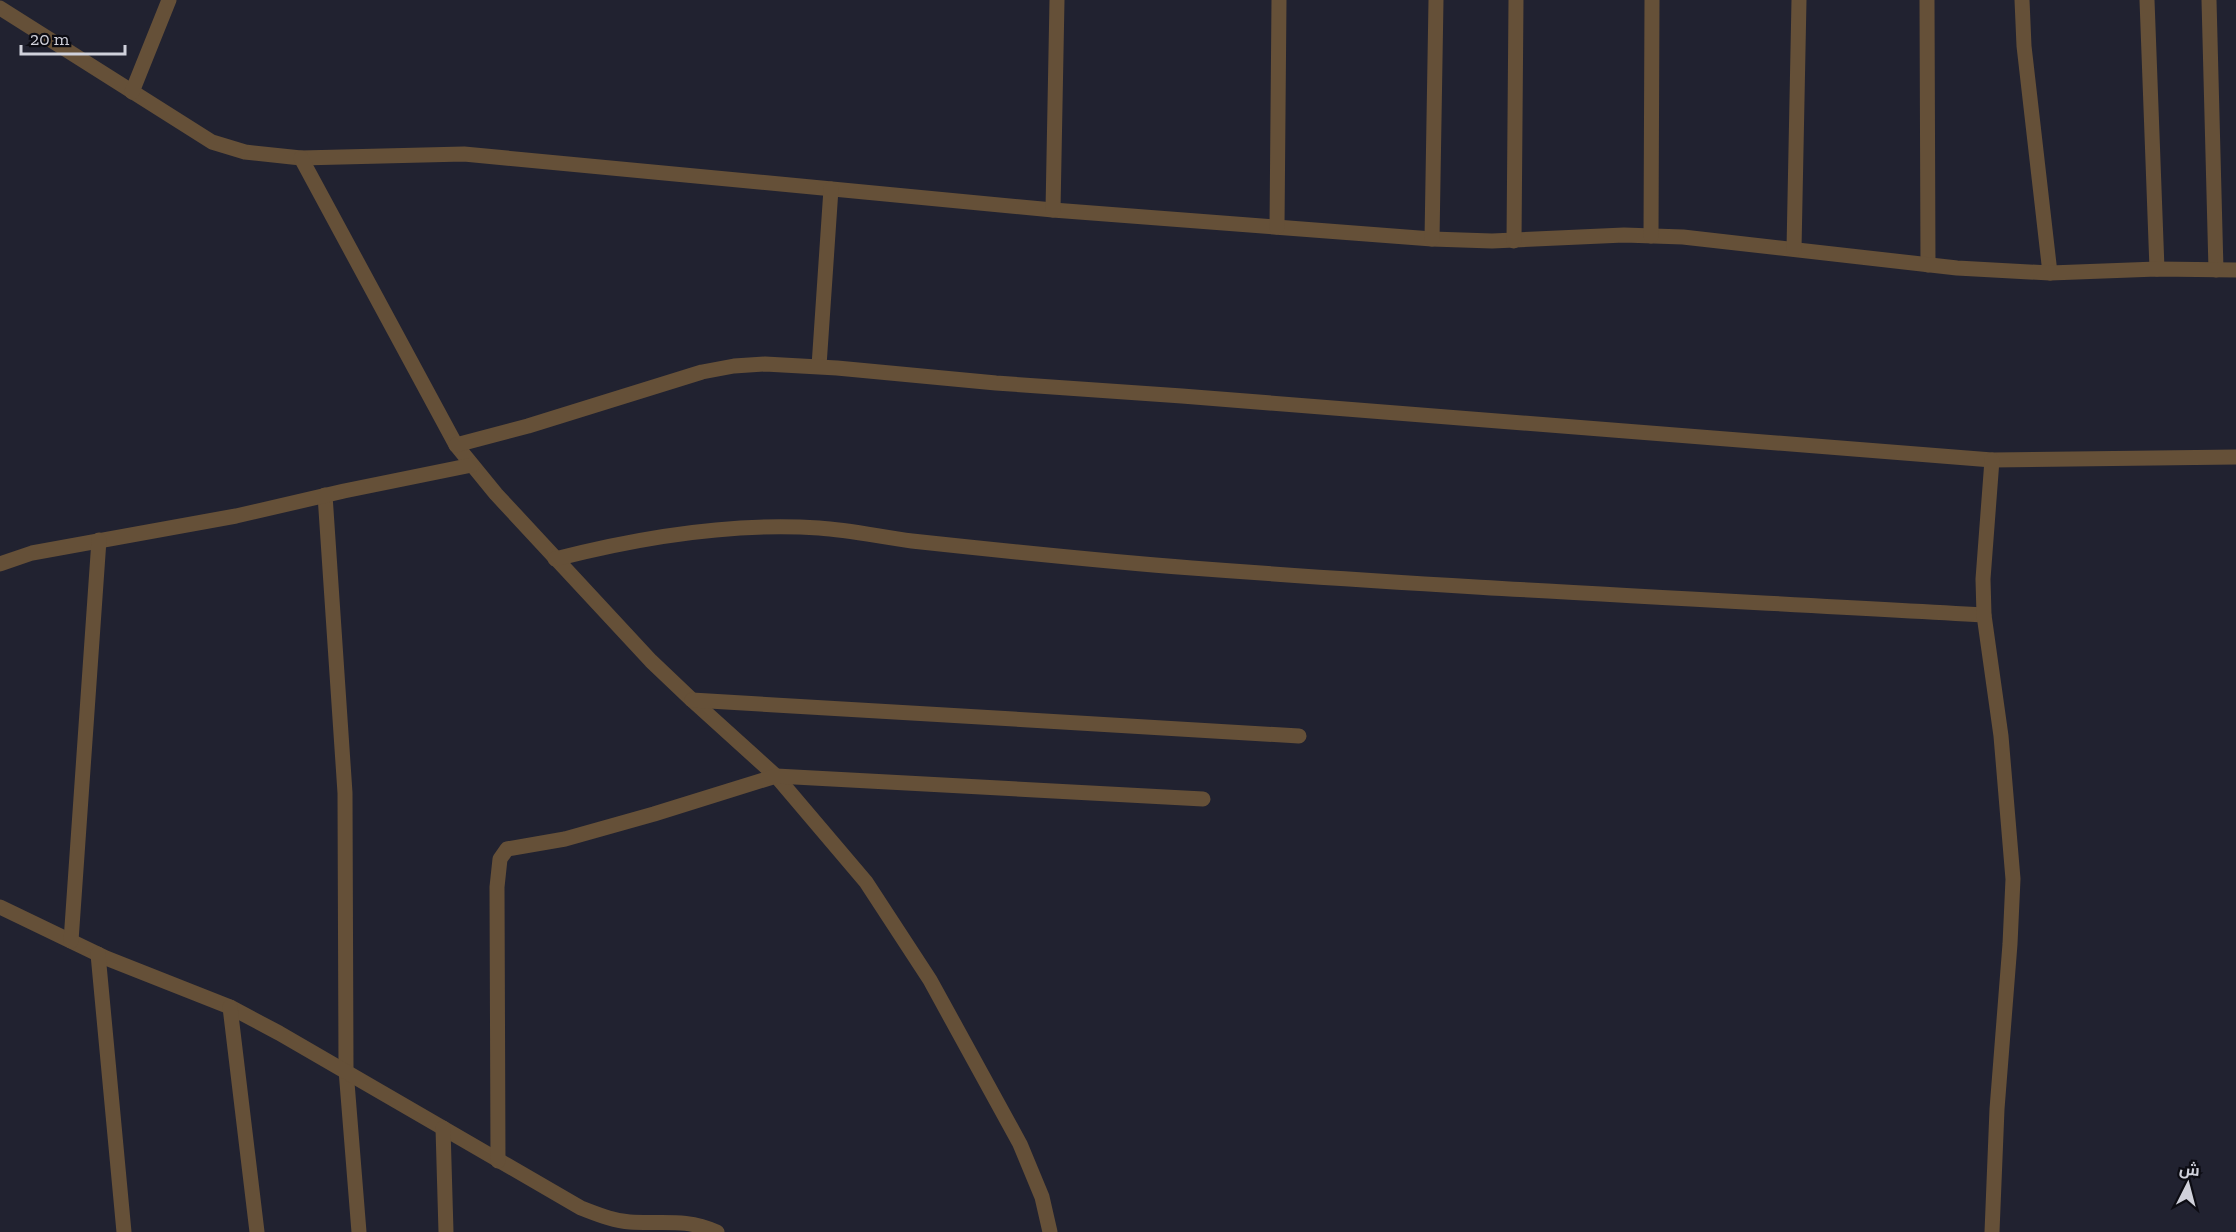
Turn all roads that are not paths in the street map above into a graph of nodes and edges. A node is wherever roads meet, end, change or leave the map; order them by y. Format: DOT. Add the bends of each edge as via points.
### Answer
graph roads {
  1 [pos="169,0"];
  2 [pos="1057,0"];
  3 [pos="1279,0"];
  4 [pos="1436,0"];
  5 [pos="1516,0"];
  6 [pos="1652,0"];
  7 [pos="1798,0"];
  8 [pos="1927,0"];
  9 [pos="2022,0"];
  10 [pos="2147,0"];
  11 [pos="2209,0"];
  12 [pos="0,8"];
  13 [pos="132,92"];
  14 [pos="301,158"];
  15 [pos="831,189"];
  16 [pos="1053,210"];
  17 [pos="1277,227"];
  18 [pos="1651,236"];
  19 [pos="1432,238"];
  20 [pos="1514,241"];
  21 [pos="1794,249"];
  22 [pos="1928,265"];
  23 [pos="2157,269"];
  24 [pos="2216,270"];
  25 [pos="2236,270"];
  26 [pos="2050,273"];
  27 [pos="819,366"];
  28 [pos="456,446"];
  29 [pos="2236,457"];
  30 [pos="1992,460"];
  31 [pos="472,465"];
  32 [pos="325,495"];
  33 [pos="99,540"];
  34 [pos="555,559"];
  35 [pos="0,564"];
  36 [pos="1984,615"];
  37 [pos="692,700"];
  38 [pos="1299,736"];
  39 [pos="776,776"];
  40 [pos="1203,799"];
  41 [pos="0,908"];
  42 [pos="71,941"];
  43 [pos="98,954"];
  44 [pos="230,1007"];
  45 [pos="346,1070"];
  46 [pos="443,1128"];
  47 [pos="498,1161"];
  48 [pos="615,1226"];
  49 [pos="123,1232"];
  50 [pos="257,1232"];
  51 [pos="358,1232"];
  52 [pos="446,1232"];
  53 [pos="717,1232"];
  54 [pos="1050,1232"];
  55 [pos="1992,1232"];
  1 -- 13 [label="street"];
  2 -- 16 [label="street"];
  3 -- 17 [label="street"];
  4 -- 19 [label="street"];
  5 -- 20 [label="street"];
  6 -- 18 [label="street"];
  7 -- 21 [label="street"];
  8 -- 22 [label="street"];
  9 -- 26 [label="street"];
  10 -- 23 [label="street"];
  11 -- 24 [label="street"];
  12 -- 13 [label="street"];
  13 -- 14 [label="street" via="212,142 245,152"];
  14 -- 15 [label="street" via="464,154"];
  14 -- 28 [label="street"];
  15 -- 16 [label="street"];
  15 -- 27 [label="street"];
  16 -- 17 [label="street"];
  17 -- 19 [label="street"];
  18 -- 20 [label="street"];
  18 -- 21 [label="street"];
  19 -- 20 [label="street"];
  21 -- 22 [label="street"];
  22 -- 26 [label="street"];
  23 -- 24 [label="street"];
  23 -- 26 [label="street"];
  24 -- 25 [label="street"];
  27 -- 28 [label="street" via="765,364 702,372"];
  27 -- 30 [label="street"];
  28 -- 31 [label="street"];
  29 -- 30 [label="street"];
  30 -- 36 [label="street"];
  31 -- 32 [label="street"];
  31 -- 34 [label="street"];
  32 -- 33 [label="street" via="236,516"];
  32 -- 45 [label="street" via="345,793"];
  33 -- 35 [label="street" via="32,553"];
  33 -- 42 [label="street"];
  34 -- 36 [label="street" via="703,531 820,528 1099,561"];
  34 -- 37 [label="street"];
  36 -- 55 [label="street" via="2001,736 2013,879"];
  37 -- 38 [label="street"];
  37 -- 39 [label="street"];
  39 -- 40 [label="street"];
  39 -- 47 [label="street" via="565,839 507,849 503,853 497,887"];
  39 -- 54 [label="street" via="866,882 930,980 1020,1144 1042,1197"];
  41 -- 42 [label="street"];
  42 -- 43 [label="street"];
  43 -- 44 [label="street"];
  43 -- 49 [label="street"];
  44 -- 45 [label="street"];
  44 -- 50 [label="street"];
  45 -- 46 [label="street"];
  45 -- 51 [label="street"];
  46 -- 47 [label="street"];
  46 -- 52 [label="street"];
  47 -- 48 [label="street"];
  48 -- 53 [label="street" via="630,1222 684,1222"];
}
